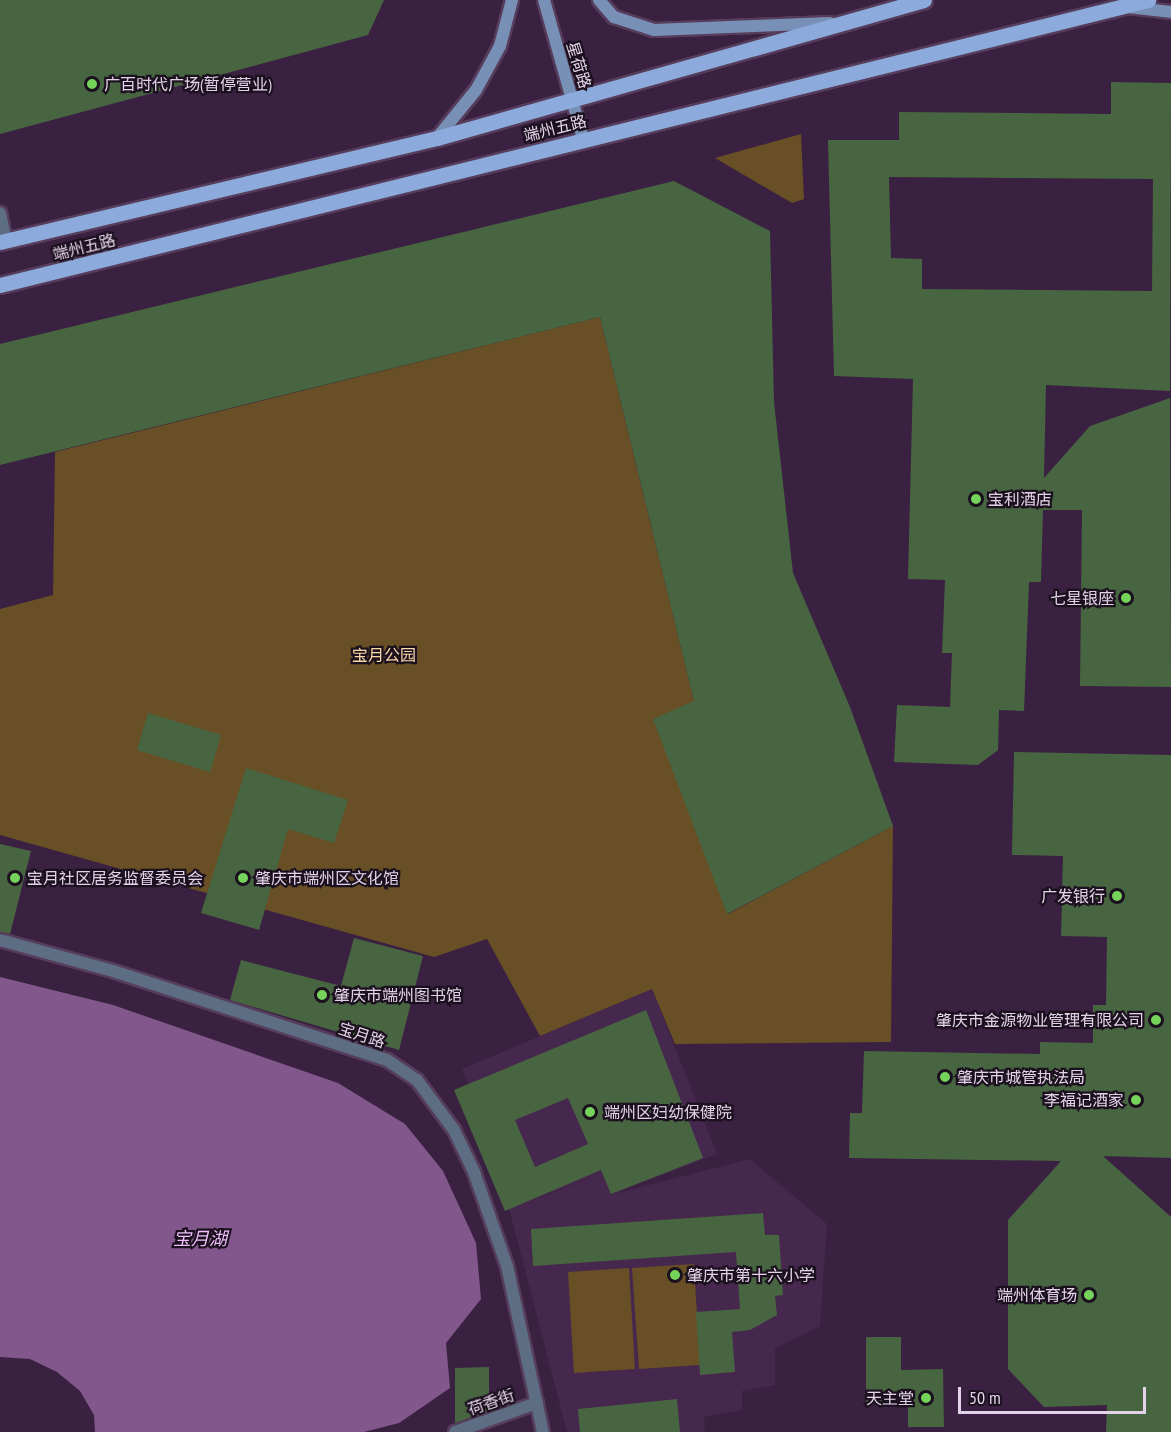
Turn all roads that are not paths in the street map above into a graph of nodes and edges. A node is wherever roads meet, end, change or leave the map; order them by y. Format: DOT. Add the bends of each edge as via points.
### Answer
graph roads {
  1 [pos="512,0"];
  2 [pos="544,0"];
  3 [pos="599,0"];
  4 [pos="924,0"];
  5 [pos="1148,0"];
  6 [pos="1119,6"];
  7 [pos="1171,12"];
  8 [pos="843,22"];
  9 [pos="573,100"];
  10 [pos="436,138"];
  11 [pos="583,139"];
  12 [pos="0,213"];
  13 [pos="3,242"];
  14 [pos="0,285"];
  15 [pos="0,940"];
  16 [pos="537,1403"];
  17 [pos="455,1432"];
  18 [pos="543,1432"];
  1 -- 10 [label="street" via="500,46 476,90"];
  2 -- 9 [label="street, 星荷路"];
  3 -- 8 [label="street" via="614,17 654,30"];
  4 -- 8 [label="main road, 端州五路"];
  5 -- 6 [label="main road, 端州五路"];
  6 -- 7 [label="street"];
  6 -- 11 [label="main road, 端州五路"];
  8 -- 9 [label="main road, 端州五路"];
  9 -- 10 [label="main road, 端州五路"];
  9 -- 11 [label="street, 星荷路"];
  10 -- 13 [label="main road, 端州五路"];
  11 -- 14 [label="main road, 端州五路"];
  12 -- 13 [label="street"];
  15 -- 16 [label="street, 宝月路" via="113,971 387,1060 417,1080 454,1131 474,1172 507,1266"];
  16 -- 17 [label="street, 荷香街"];
  16 -- 18 [label="street, 宝月路"];
}
